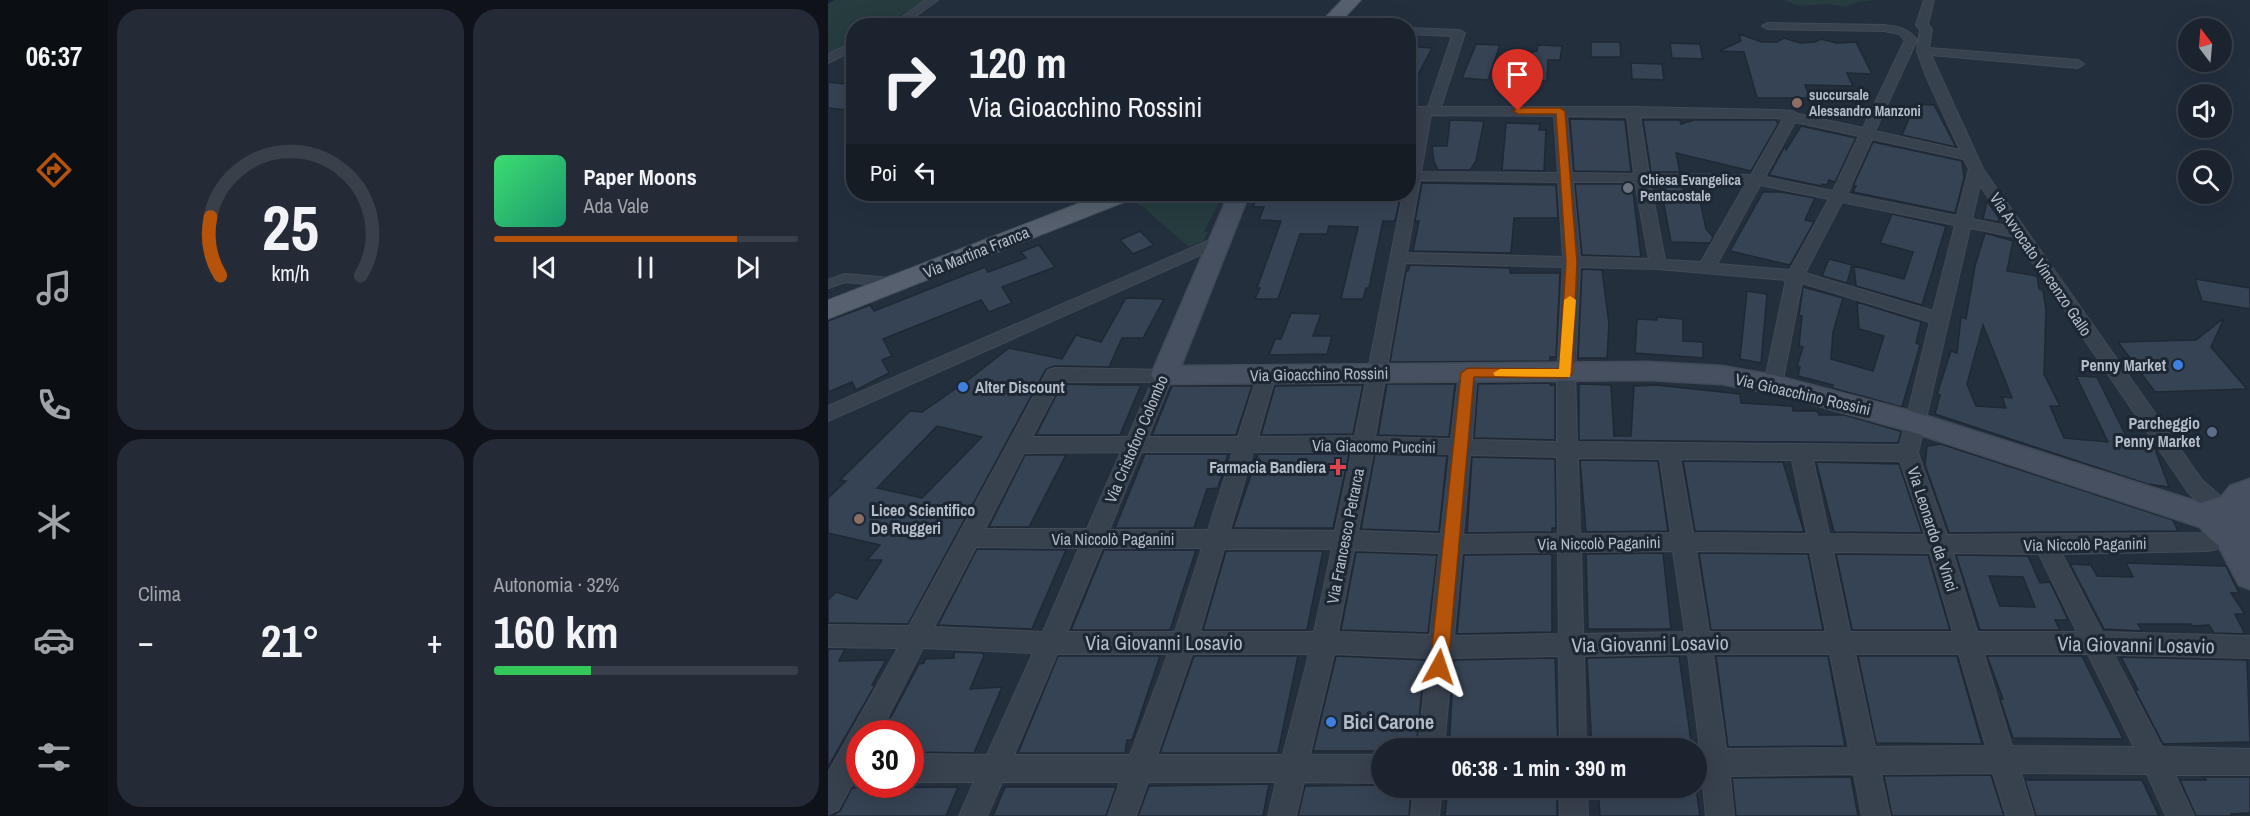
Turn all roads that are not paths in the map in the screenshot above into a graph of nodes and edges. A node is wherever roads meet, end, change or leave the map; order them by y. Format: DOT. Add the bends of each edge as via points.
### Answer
graph roads {
  1 [pos="933,0"];
  2 [pos="1352,0"];
  3 [pos="1929,0"];
  4 [pos="906,18"];
  5 [pos="1334,18"];
  6 [pos="1768,26"];
  7 [pos="1416,31"];
  8 [pos="846,49"];
  9 [pos="1923,51"];
  10 [pos="828,59"];
  11 [pos="2078,64"];
  12 [pos="1416,111"];
  13 [pos="1560,111"];
  14 [pos="1633,111"];
  15 [pos="1429,112"];
  16 [pos="1792,115"];
  17 [pos="1867,133"];
  18 [pos="1416,158"];
  19 [pos="1973,163"];
  20 [pos="1416,176"];
  21 [pos="1567,177"];
  22 [pos="1642,178"];
  23 [pos="1754,180"];
  24 [pos="1838,196"];
  25 [pos="1102,201"];
  26 [pos="1236,201"];
  27 [pos="1407,201"];
  28 [pos="1963,221"];
  29 [pos="2020,234"];
  30 [pos="1219,241"];
  31 [pos="1399,258"];
  32 [pos="1572,262"];
  33 [pos="1658,264"];
  34 [pos="1707,267"];
  35 [pos="1795,276"];
  36 [pos="898,283"];
  37 [pos="828,284"];
  38 [pos="828,310"];
  39 [pos="1939,320"];
  40 [pos="1376,373"];
  41 [pos="1468,373"];
  42 [pos="1267,374"];
  43 [pos="1566,374"];
  44 [pos="1164,375"];
  45 [pos="1773,384"];
  46 [pos="828,414"];
  47 [pos="1914,422"];
  48 [pos="1134,444"];
  49 [pos="1246,444"];
  50 [pos="1364,444"];
  51 [pos="1019,445"];
  52 [pos="1459,447"];
  53 [pos="1567,450"];
  54 [pos="1669,451"];
  55 [pos="1801,452"];
  56 [pos="1908,453"];
  57 [pos="2234,517"];
  58 [pos="968,538"];
  59 [pos="1093,538"];
  60 [pos="1215,539"];
  61 [pos="1343,540"];
  62 [pos="1682,542"];
  63 [pos="1569,543"];
  64 [pos="1821,543"];
  65 [pos="1450,544"];
  66 [pos="1939,544"];
  67 [pos="2046,545"];
  68 [pos="2250,575"];
  69 [pos="828,636"];
  70 [pos="916,637"];
  71 [pos="1050,643"];
  72 [pos="1184,643"];
  73 [pos="1324,643"];
  74 [pos="1699,643"];
  75 [pos="1842,643"];
  76 [pos="1969,643"];
  77 [pos="2094,644"];
  78 [pos="1570,645"];
  79 [pos="1441,647"];
  80 [pos="2250,647"];
  81 [pos="872,720"];
  82 [pos="1432,738"];
  83 [pos="1573,738"];
  84 [pos="1705,738"];
  85 [pos="2002,759"];
  86 [pos="2156,761"];
  87 [pos="1866,762"];
  88 [pos="2250,762"];
  89 [pos="1707,763"];
  90 [pos="1707,767"];
  91 [pos="845,768"];
  92 [pos="924,768"];
  93 [pos="993,768"];
  94 [pos="1292,768"];
  95 [pos="1371,769"];
  96 [pos="1137,770"];
  97 [pos="1427,798"];
  98 [pos="1573,798"];
  99 [pos="828,800"];
  100 [pos="973,816"];
  101 [pos="1122,816"];
  102 [pos="1282,816"];
  103 [pos="1425,816"];
  104 [pos="1574,816"];
  105 [pos="1720,816"];
  106 [pos="1876,816"];
  107 [pos="2020,816"];
  108 [pos="2180,816"];
  1 -- 4 [label="street"];
  2 -- 5 [label="main road"];
  3 -- 9 [label="street, Via Avvocato Vincenzo Gallo" via="1922,24 1926,29"];
  6 -- 17 [label="street" via="1903,31 1911,40"];
  7 -- 15 [label="street, Via Francesco Petrarca" via="1459,33"];
  8 -- 10 [label="street"];
  9 -- 11 [label="street"];
  9 -- 19 [label="street, Via Avvocato Vincenzo Gallo"];
  12 -- 15 [label="street"];
  13 -- 14 [label="street"];
  13 -- 15 [label="street"];
  13 -- 21 [label="street"];
  14 -- 16 [label="street"];
  14 -- 22 [label="street"];
  15 -- 18 [label="street, Via Francesco Petrarca"];
  16 -- 17 [label="street"];
  16 -- 23 [label="street"];
  17 -- 19 [label="street"];
  17 -- 24 [label="street"];
  19 -- 28 [label="street, Via Leonardo da Vinci"];
  19 -- 29 [label="street, Via Avvocato Vincenzo Gallo"];
  20 -- 21 [label="street"];
  21 -- 22 [label="street"];
  21 -- 32 [label="street"];
  22 -- 23 [label="street"];
  22 -- 33 [label="street"];
  23 -- 24 [label="street"];
  23 -- 34 [label="street"];
  24 -- 28 [label="street"];
  24 -- 35 [label="street"];
  25 -- 36 [label="main road, Via Martina Franca" via="1053,217"];
  26 -- 30 [label="street, Via Cristoforo Colombo"];
  27 -- 31 [label="street, Via Francesco Petrarca"];
  28 -- 29 [label="street"];
  28 -- 39 [label="street, Via Leonardo da Vinci"];
  29 -- 57 [label="street, Via Avvocato Vincenzo Gallo" via="2195,486"];
  30 -- 44 [label="street, Via Cristoforo Colombo"];
  30 -- 46 [label="street"];
  31 -- 32 [label="street"];
  31 -- 40 [label="street, Via Francesco Petrarca"];
  32 -- 33 [label="street"];
  32 -- 43 [label="street"];
  33 -- 34 [label="street"];
  34 -- 35 [label="street"];
  35 -- 39 [label="street"];
  35 -- 45 [label="street"];
  36 -- 37 [label="lane" via="845,278"];
  36 -- 38 [label="main road, Via Martina Franca"];
  39 -- 47 [label="street, Via Leonardo da Vinci"];
  40 -- 41 [label="street, Via Gioacchino Rossini"];
  40 -- 42 [label="street, Via Gioacchino Rossini"];
  40 -- 50 [label="street, Via Francesco Petrarca"];
  41 -- 43 [label="street, Via Gioacchino Rossini"];
  41 -- 52 [label="street"];
  42 -- 44 [label="street, Via Gioacchino Rossini"];
  42 -- 49 [label="street"];
  43 -- 45 [label="street, Via Gioacchino Rossini" via="1721,375"];
  43 -- 53 [label="street"];
  44 -- 48 [label="street, Via Cristoforo Colombo"];
  44 -- 51 [label="street, Via Gioacchino Rossini" via="1054,375"];
  45 -- 47 [label="street, Via Gioacchino Rossini"];
  47 -- 56 [label="street, Via Leonardo da Vinci"];
  47 -- 57 [label="street, Via Gioacchino Rossini"];
  48 -- 49 [label="street, Via Giacomo Puccini"];
  48 -- 51 [label="street, Via Giacomo Puccini"];
  48 -- 59 [label="street, Via Cristoforo Colombo"];
  49 -- 50 [label="street, Via Giacomo Puccini"];
  49 -- 60 [label="street"];
  50 -- 52 [label="street, Via Giacomo Puccini"];
  50 -- 61 [label="street, Via Francesco Petrarca"];
  51 -- 58 [label="street"];
  52 -- 53 [label="street, Via Giacomo Puccini"];
  52 -- 65 [label="street"];
  53 -- 54 [label="street, Via Giacomo Puccini"];
  53 -- 63 [label="street"];
  54 -- 55 [label="street, Via Giacomo Puccini"];
  54 -- 62 [label="street"];
  55 -- 56 [label="street, Via Giacomo Puccini"];
  55 -- 64 [label="street"];
  56 -- 66 [label="street, Via Leonardo da Vinci"];
  57 -- 67 [label="street, Via Niccolò Paganini" via="2208,542"];
  57 -- 68 [label="street"];
  58 -- 59 [label="street, Via Niccolò Paganini"];
  58 -- 70 [label="street"];
  59 -- 60 [label="street, Via Niccolò Paganini"];
  59 -- 71 [label="street, Via Cristoforo Colombo"];
  60 -- 61 [label="street, Via Niccolò Paganini"];
  60 -- 72 [label="street"];
  61 -- 65 [label="street, Via Niccolò Paganini"];
  61 -- 73 [label="street, Via Francesco Petrarca"];
  62 -- 63 [label="street, Via Niccolò Paganini"];
  62 -- 64 [label="street, Via Niccolò Paganini"];
  62 -- 74 [label="street"];
  63 -- 65 [label="street, Via Niccolò Paganini"];
  63 -- 78 [label="street"];
  64 -- 66 [label="street, Via Niccolò Paganini"];
  64 -- 75 [label="street"];
  65 -- 79 [label="street"];
  66 -- 67 [label="street, Via Niccolò Paganini"];
  66 -- 76 [label="street, Via Leonardo da Vinci"];
  67 -- 77 [label="street"];
  69 -- 70 [label="street, Via Giovanni Losavio"];
  70 -- 71 [label="street, Via Giovanni Losavio"];
  70 -- 81 [label="street"];
  71 -- 72 [label="street, Via Giovanni Losavio"];
  71 -- 93 [label="street, Via Cristoforo Colombo"];
  72 -- 73 [label="street, Via Giovanni Losavio"];
  72 -- 96 [label="street"];
  73 -- 79 [label="street, Via Giovanni Losavio"];
  73 -- 94 [label="street, Via Francesco Petrarca"];
  74 -- 75 [label="street, Via Giovanni Losavio"];
  74 -- 78 [label="street, Via Giovanni Losavio"];
  74 -- 84 [label="street"];
  75 -- 76 [label="street, Via Giovanni Losavio"];
  75 -- 87 [label="street"];
  76 -- 77 [label="street, Via Giovanni Losavio"];
  76 -- 85 [label="street, Via Leonardo da Vinci"];
  77 -- 80 [label="street, Via Giovanni Losavio"];
  77 -- 86 [label="street"];
  78 -- 79 [label="street, Via Giovanni Losavio"];
  78 -- 83 [label="street"];
  79 -- 82 [label="street"];
  85 -- 86 [label="street"];
  85 -- 87 [label="street"];
  85 -- 107 [label="street, Via Leonardo da Vinci"];
  86 -- 88 [label="street"];
  86 -- 108 [label="street"];
  87 -- 89 [label="street"];
  87 -- 106 [label="street"];
  90 -- 105 [label="street"];
  91 -- 99 [label="street"];
  92 -- 93 [label="street"];
  93 -- 96 [label="street"];
  93 -- 100 [label="street, Via Cristoforo Colombo"];
  94 -- 95 [label="street"];
  94 -- 96 [label="street"];
  94 -- 102 [label="street, Via Francesco Petrarca"];
  96 -- 101 [label="street"];
  97 -- 103 [label="street"];
  98 -- 104 [label="street"];
}
